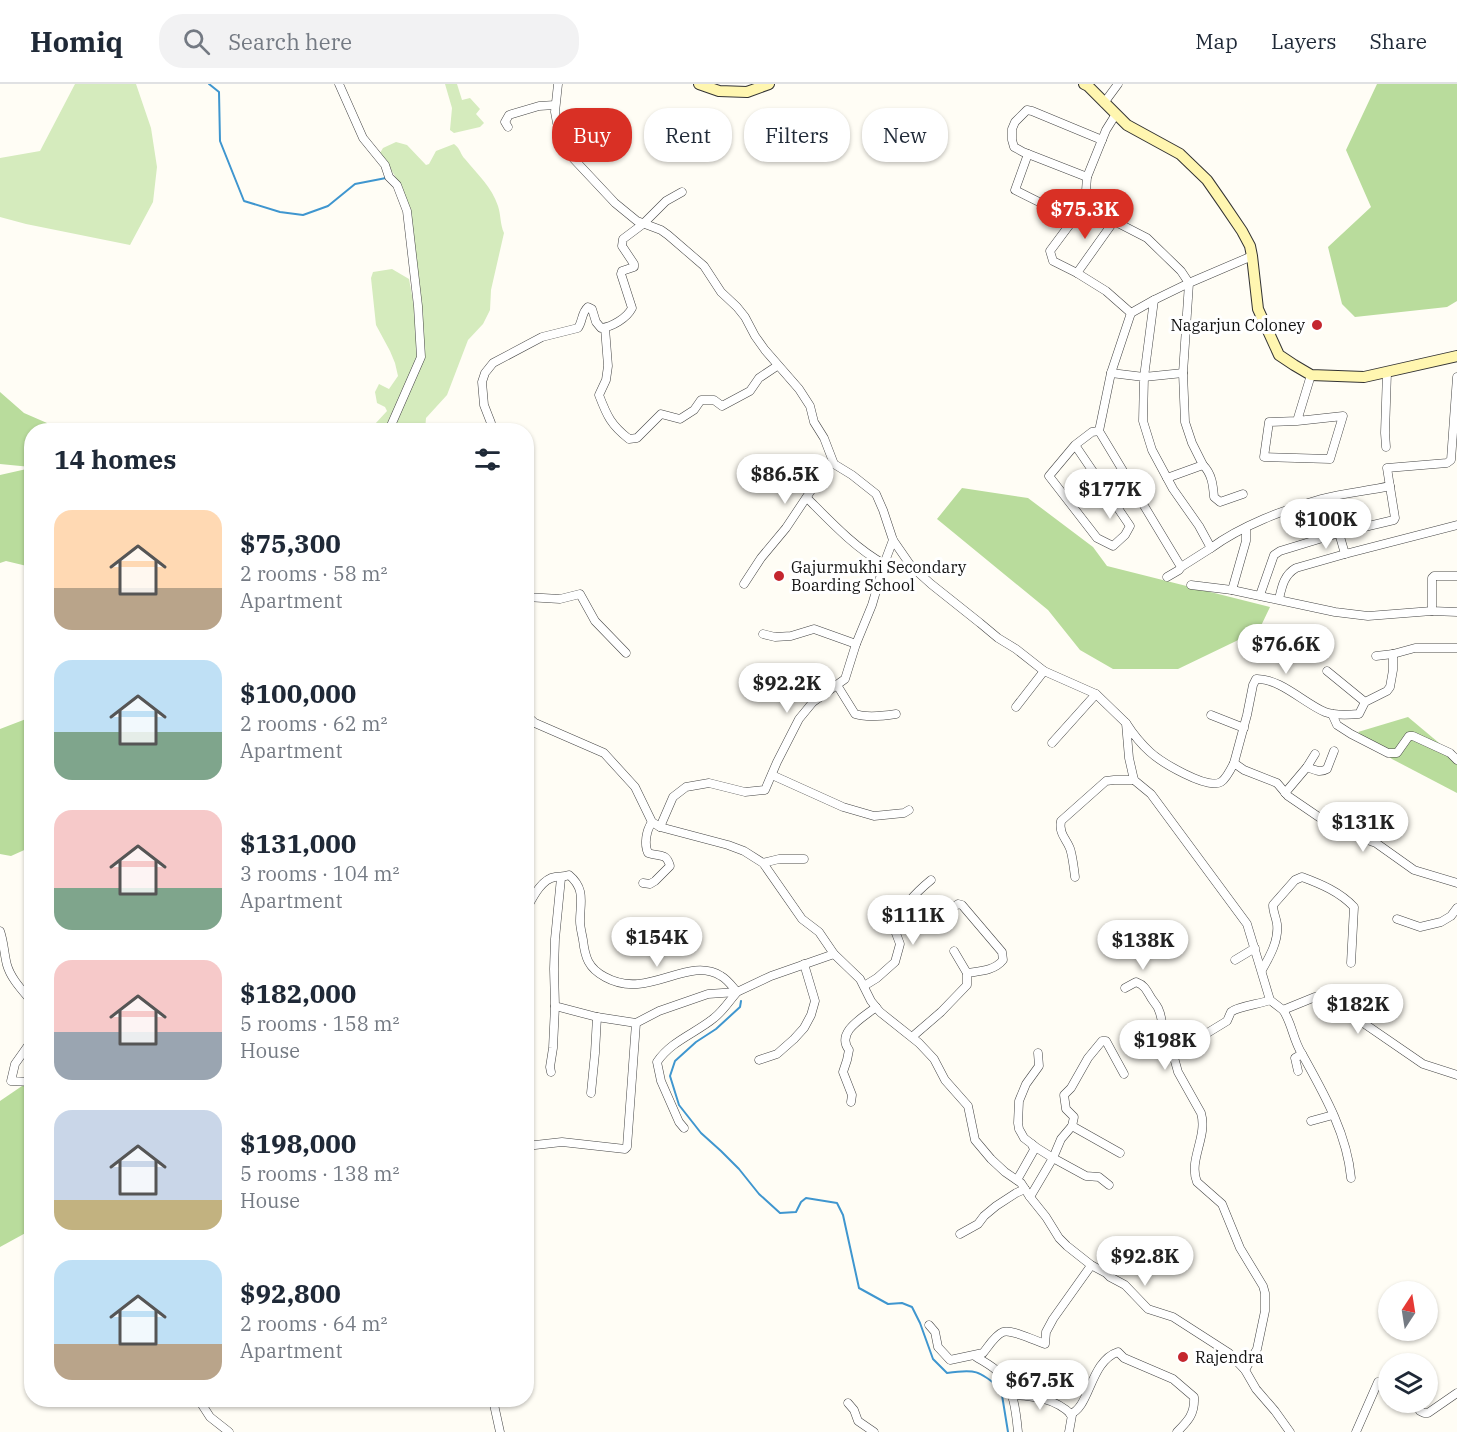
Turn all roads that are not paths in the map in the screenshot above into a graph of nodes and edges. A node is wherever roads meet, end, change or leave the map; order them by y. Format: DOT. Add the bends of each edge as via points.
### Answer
graph roads {
  1 [pos="339,84"];
  2 [pos="558,84"];
  3 [pos="699,84"];
  4 [pos="769,84"];
  5 [pos="1084,84"];
  6 [pos="1118,84"];
  7 [pos="746,88"];
  8 [pos="1104,103"];
  9 [pos="555,105"];
  10 [pos="1116,114"];
  11 [pos="508,127"];
  12 [pos="1102,140"];
  13 [pos="1028,154"];
  14 [pos="1087,177"];
  15 [pos="682,192"];
  16 [pos="1084,204"];
  17 [pos="1051,208"];
  18 [pos="1114,221"];
  19 [pos="643,225"];
  20 [pos="1252,256"];
  21 [pos="1077,273"];
  22 [pos="1189,283"];
  23 [pos="1154,300"];
  24 [pos="1131,313"];
  25 [pos="605,328"];
  26 [pos="1457,356"];
  27 [pos="777,366"];
  28 [pos="1387,372"];
  29 [pos="1111,373"];
  30 [pos="1183,373"];
  31 [pos="1311,375"];
  32 [pos="1144,376"];
  33 [pos="1457,377"];
  34 [pos="1297,421"];
  35 [pos="392,423"];
  36 [pos="491,423"];
  37 [pos="1099,431"];
  38 [pos="1075,445"];
  39 [pos="1386,447"];
  40 [pos="834,464"];
  41 [pos="1203,465"];
  42 [pos="1167,478"];
  43 [pos="1390,486"];
  44 [pos="1242,494"];
  45 [pos="807,498"];
  46 [pos="1457,525"];
  47 [pos="1246,528"];
  48 [pos="1339,532"];
  49 [pos="893,540"];
  50 [pos="1211,548"];
  51 [pos="1345,554"];
  52 [pos="884,564"];
  53 [pos="1181,567"];
  54 [pos="1457,576"];
  55 [pos="1167,578"];
  56 [pos="744,584"];
  57 [pos="1191,585"];
  58 [pos="1232,590"];
  59 [pos="1260,596"];
  60 [pos="534,597"];
  61 [pos="1279,599"];
  62 [pos="1432,611"];
  63 [pos="1457,612"];
  64 [pos="763,634"];
  65 [pos="856,645"];
  66 [pos="1457,648"];
  67 [pos="626,653"];
  68 [pos="1393,654"];
  69 [pos="1376,656"];
  70 [pos="1044,671"];
  71 [pos="1327,671"];
  72 [pos="837,685"];
  73 [pos="1096,694"];
  74 [pos="1365,702"];
  75 [pos="1016,707"];
  76 [pos="896,714"];
  77 [pos="1332,714"];
  78 [pos="1211,715"];
  79 [pos="534,722"];
  80 [pos="1126,723"];
  81 [pos="1244,728"];
  82 [pos="1052,743"];
  83 [pos="1334,751"];
  84 [pos="1315,754"];
  85 [pos="1457,760"];
  86 [pos="1234,764"];
  87 [pos="1307,767"];
  88 [pos="772,775"];
  89 [pos="1134,780"];
  90 [pos="1285,793"];
  91 [pos="909,810"];
  92 [pos="656,825"];
  93 [pos="804,859"];
  94 [pos="764,863"];
  95 [pos="1075,877"];
  96 [pos="561,878"];
  97 [pos="931,880"];
  98 [pos="644,883"];
  99 [pos="1457,884"];
  100 [pos="534,897"];
  101 [pos="1457,908"];
  102 [pos="938,919"];
  103 [pos="1397,919"];
  104 [pos="0,931"];
  105 [pos="1255,948"];
  106 [pos="954,951"];
  107 [pos="834,954"];
  108 [pos="1235,960"];
  109 [pos="1351,963"];
  110 [pos="804,964"];
  111 [pos="1262,970"];
  112 [pos="967,973"];
  113 [pos="864,986"];
  114 [pos="1125,988"];
  115 [pos="24,991"];
  116 [pos="737,992"];
  117 [pos="1270,1000"];
  118 [pos="555,1006"];
  119 [pos="876,1007"];
  120 [pos="1282,1010"];
  121 [pos="597,1017"];
  122 [pos="636,1023"];
  123 [pos="912,1037"];
  124 [pos="24,1051"];
  125 [pos="1038,1053"];
  126 [pos="1173,1054"];
  127 [pos="1302,1054"];
  128 [pos="759,1060"];
  129 [pos="1298,1071"];
  130 [pos="551,1072"];
  131 [pos="1124,1074"];
  132 [pos="1457,1075"];
  133 [pos="24,1082"];
  134 [pos="591,1093"];
  135 [pos="851,1102"];
  136 [pos="1333,1115"];
  137 [pos="1311,1121"];
  138 [pos="1072,1126"];
  139 [pos="684,1128"];
  140 [pos="1032,1144"];
  141 [pos="534,1145"];
  142 [pos="1120,1153"];
  143 [pos="1053,1158"];
  144 [pos="1351,1178"];
  145 [pos="1017,1180"];
  146 [pos="1109,1185"];
  147 [pos="1025,1189"];
  148 [pos="1030,1197"];
  149 [pos="960,1234"];
  150 [pos="1090,1265"];
  151 [pos="929,1325"];
  152 [pos="975,1356"];
  153 [pos="1245,1370"];
  154 [pos="1378,1382"];
  155 [pos="1457,1392"];
  156 [pos="1011,1395"];
  157 [pos="848,1403"];
  158 [pos="1438,1406"];
  159 [pos="204,1407"];
  160 [pos="495,1407"];
  161 [pos="1070,1414"];
  162 [pos="229,1432"];
  163 [pos="501,1432"];
  164 [pos="873,1432"];
  165 [pos="1018,1432"];
  166 [pos="1069,1432"];
  167 [pos="1177,1432"];
  168 [pos="1290,1432"];
  169 [pos="1356,1432"];
  1 -- 35 [label="street" via="363,138 385,165 407,210 421,357"];
  2 -- 9 [label="street"];
  3 -- 7 [label="main road" via="719,91"];
  4 -- 7 [label="main road"];
  5 -- 8 [label="main road"];
  6 -- 8 [label="street"];
  8 -- 10 [label="main road"];
  9 -- 11 [label="street" via="539,105 509,115 505,122"];
  9 -- 19 [label="street" via="557,123 569,154 615,203"];
  10 -- 12 [label="street"];
  10 -- 20 [label="main road" via="1127,125 1180,154 1196,169 1242,231"];
  12 -- 13 [label="street" via="1027,110 1014,122 1012,140 1014,147"];
  12 -- 14 [label="street"];
  13 -- 14 [label="street"];
  13 -- 17 [label="street" via="1015,190"];
  14 -- 16 [label="street"];
  15 -- 19 [label="street" via="666,201"];
  16 -- 18 [label="street"];
  16 -- 21 [label="street" via="1050,251 1053,261"];
  18 -- 21 [label="street"];
  18 -- 22 [label="street" via="1147,238"];
  19 -- 25 [label="street" via="622,243 634,264 621,274 632,310"];
  19 -- 27 [label="street" via="661,230 700,261 721,292 745,317"];
  20 -- 22 [label="street"];
  20 -- 31 [label="main road" via="1258,309 1279,355"];
  21 -- 24 [label="street"];
  22 -- 23 [label="street"];
  22 -- 30 [label="street"];
  23 -- 24 [label="street"];
  23 -- 32 [label="street"];
  24 -- 29 [label="street"];
  25 -- 27 [label="street" via="607,373 599,395 607,416 628,439 636,438 662,414 680,419 701,400 714,400 722,406 750,390"];
  25 -- 36 [label="street" via="596,322 588,307 578,328 542,337 493,363 482,382"];
  26 -- 28 [label="main road"];
  27 -- 40 [label="street" via="810,406"];
  28 -- 31 [label="main road" via="1364,377"];
  28 -- 39 [label="street"];
  29 -- 32 [label="street"];
  29 -- 37 [label="street"];
  30 -- 32 [label="street"];
  30 -- 41 [label="street" via="1185,422"];
  31 -- 34 [label="street"];
  32 -- 42 [label="street" via="1143,421"];
  33 -- 43 [label="street" via="1451,460 1447,464 1387,468"];
  34 -- 34 [label="street" via="1269,422 1264,457 1330,459 1343,416"];
  37 -- 38 [label="street"];
  37 -- 53 [label="street"];
  38 -- 38 [label="street" via="1130,526 1113,546 1097,538 1049,476"];
  40 -- 45 [label="street" via="824,471"];
  40 -- 49 [label="street" via="876,494"];
  41 -- 42 [label="street"];
  41 -- 44 [label="street" via="1209,471 1214,497 1220,502"];
  42 -- 50 [label="street"];
  43 -- 47 [label="street" via="1323,499"];
  43 -- 48 [label="street" via="1394,520"];
  45 -- 52 [label="street" via="872,558"];
  45 -- 56 [label="street"];
  46 -- 51 [label="street"];
  47 -- 50 [label="street"];
  47 -- 58 [label="street"];
  48 -- 51 [label="street"];
  48 -- 59 [label="street" via="1274,555"];
  49 -- 52 [label="street"];
  49 -- 70 [label="street" via="911,566 931,584"];
  50 -- 53 [label="street"];
  51 -- 61 [label="street" via="1289,571"];
  52 -- 65 [label="street"];
  53 -- 55 [label="street"];
  54 -- 62 [label="street" via="1432,578"];
  57 -- 58 [label="street"];
  58 -- 59 [label="street"];
  59 -- 61 [label="street"];
  60 -- 67 [label="street" via="560,599 580,594 595,621"];
  61 -- 62 [label="street" via="1368,616"];
  62 -- 63 [label="street"];
  64 -- 65 [label="street" via="790,636 814,629"];
  65 -- 72 [label="street" via="845,679"];
  66 -- 68 [label="street" via="1416,648"];
  68 -- 69 [label="street"];
  68 -- 74 [label="street" via="1390,687"];
  70 -- 73 [label="street"];
  70 -- 75 [label="street"];
  71 -- 74 [label="street"];
  72 -- 76 [label="street" via="855,714"];
  72 -- 88 [label="street" via="813,702 799,719"];
  73 -- 80 [label="street"];
  73 -- 82 [label="street"];
  74 -- 77 [label="street" via="1359,714"];
  77 -- 81 [label="street" via="1292,691 1256,679"];
  77 -- 85 [label="street" via="1337,725 1388,753 1397,753 1413,736"];
  78 -- 81 [label="street"];
  79 -- 92 [label="street" via="604,753 635,787"];
  80 -- 86 [label="street" via="1162,762 1207,783 1218,784"];
  80 -- 89 [label="street"];
  81 -- 86 [label="street"];
  83 -- 87 [label="street" via="1327,769"];
  84 -- 87 [label="street"];
  86 -- 90 [label="street" via="1277,783"];
  87 -- 90 [label="street"];
  88 -- 91 [label="street" via="843,807 874,816"];
  88 -- 92 [label="street" via="765,790 745,792 709,783 686,787 673,797"];
  89 -- 95 [label="street" via="1106,781 1059,824 1071,849"];
  89 -- 105 [label="street" via="1151,794 1247,924"];
  90 -- 99 [label="street" via="1329,824 1376,843 1414,870"];
  92 -- 94 [label="street" via="728,844"];
  92 -- 98 [label="street" via="648,828 645,847 648,854 663,856 670,866 655,881"];
  93 -- 94 [label="street"];
  94 -- 107 [label="street" via="802,919 819,933"];
  96 -- 100 [label="street" via="547,880"];
  96 -- 116 [label="street" via="569,875 577,881 585,954 604,977 625,985 641,984 711,970"];
  96 -- 118 [label="street" via="555,939"];
  97 -- 113 [label="street" via="898,916 894,928 900,944 895,962"];
  101 -- 103 [label="street" via="1441,922 1420,927"];
  102 -- 112 [label="street" via="962,905 1002,952 1003,960 998,966"];
  104 -- 115 [label="street" via="8,966"];
  105 -- 108 [label="street"];
  105 -- 111 [label="street"];
  106 -- 112 [label="street"];
  107 -- 110 [label="street"];
  107 -- 113 [label="street"];
  109 -- 111 [label="street" via="1354,907 1328,888 1302,877 1273,905 1277,931 1273,952"];
  110 -- 116 [label="street"];
  110 -- 128 [label="street" via="815,1001 811,1015 794,1040 777,1054"];
  111 -- 117 [label="street"];
  112 -- 123 [label="street" via="964,989"];
  113 -- 119 [label="street"];
  114 -- 126 [label="street" via="1137,982 1145,988 1162,1019 1162,1047"];
  116 -- 122 [label="street" via="708,994"];
  116 -- 139 [label="street" via="715,1017 687,1034 657,1062 661,1081"];
  117 -- 120 [label="street"];
  117 -- 126 [label="street" via="1238,1008 1227,1021"];
  118 -- 121 [label="street"];
  118 -- 130 [label="street"];
  119 -- 123 [label="street"];
  119 -- 135 [label="street" via="858,1020 845,1037 849,1050 843,1072"];
  120 -- 127 [label="street"];
  120 -- 132 [label="street" via="1324,996 1423,1064"];
  121 -- 122 [label="street"];
  121 -- 134 [label="street"];
  122 -- 141 [label="street" via="627,1147 562,1142"];
  123 -- 145 [label="street" via="934,1059 945,1080 968,1106 975,1140"];
  124 -- 133 [label="street" via="10,1081"];
  125 -- 140 [label="street" via="1039,1066 1019,1101 1019,1129"];
  126 -- 153 [label="street" via="1178,1072 1203,1119 1195,1177 1222,1204 1265,1293 1257,1349"];
  127 -- 129 [label="street" via="1295,1058"];
  127 -- 136 [label="street"];
  131 -- 138 [label="street" via="1106,1041 1102,1041 1065,1095 1066,1109 1074,1116"];
  136 -- 137 [label="street"];
  136 -- 144 [label="street"];
  138 -- 142 [label="street"];
  138 -- 143 [label="street"];
  140 -- 143 [label="street"];
  140 -- 145 [label="street" via="1034,1150"];
  143 -- 146 [label="street" via="1086,1176 1100,1177"];
  143 -- 148 [label="street"];
  145 -- 147 [label="street"];
  147 -- 148 [label="street"];
  147 -- 149 [label="street"];
  148 -- 150 [label="street" via="1059,1238"];
  150 -- 152 [label="street" via="1046,1332 1045,1344 1002,1332 983,1353"];
  150 -- 153 [label="street" via="1125,1285 1148,1309 1173,1317 1218,1345"];
  151 -- 152 [label="street" via="938,1347 950,1360"];
  152 -- 156 [label="street" via="998,1372"];
  153 -- 168 [label="street"];
  154 -- 169 [label="street"];
  155 -- 158 [label="street"];
  156 -- 161 [label="street" via="1052,1401"];
  156 -- 165 [label="street"];
  157 -- 164 [label="street" via="858,1421"];
  159 -- 162 [label="street"];
  160 -- 163 [label="street"];
  161 -- 166 [label="street"];
  161 -- 167 [label="street" via="1081,1407 1102,1364 1118,1352 1173,1379 1194,1397 1189,1419"];
}
